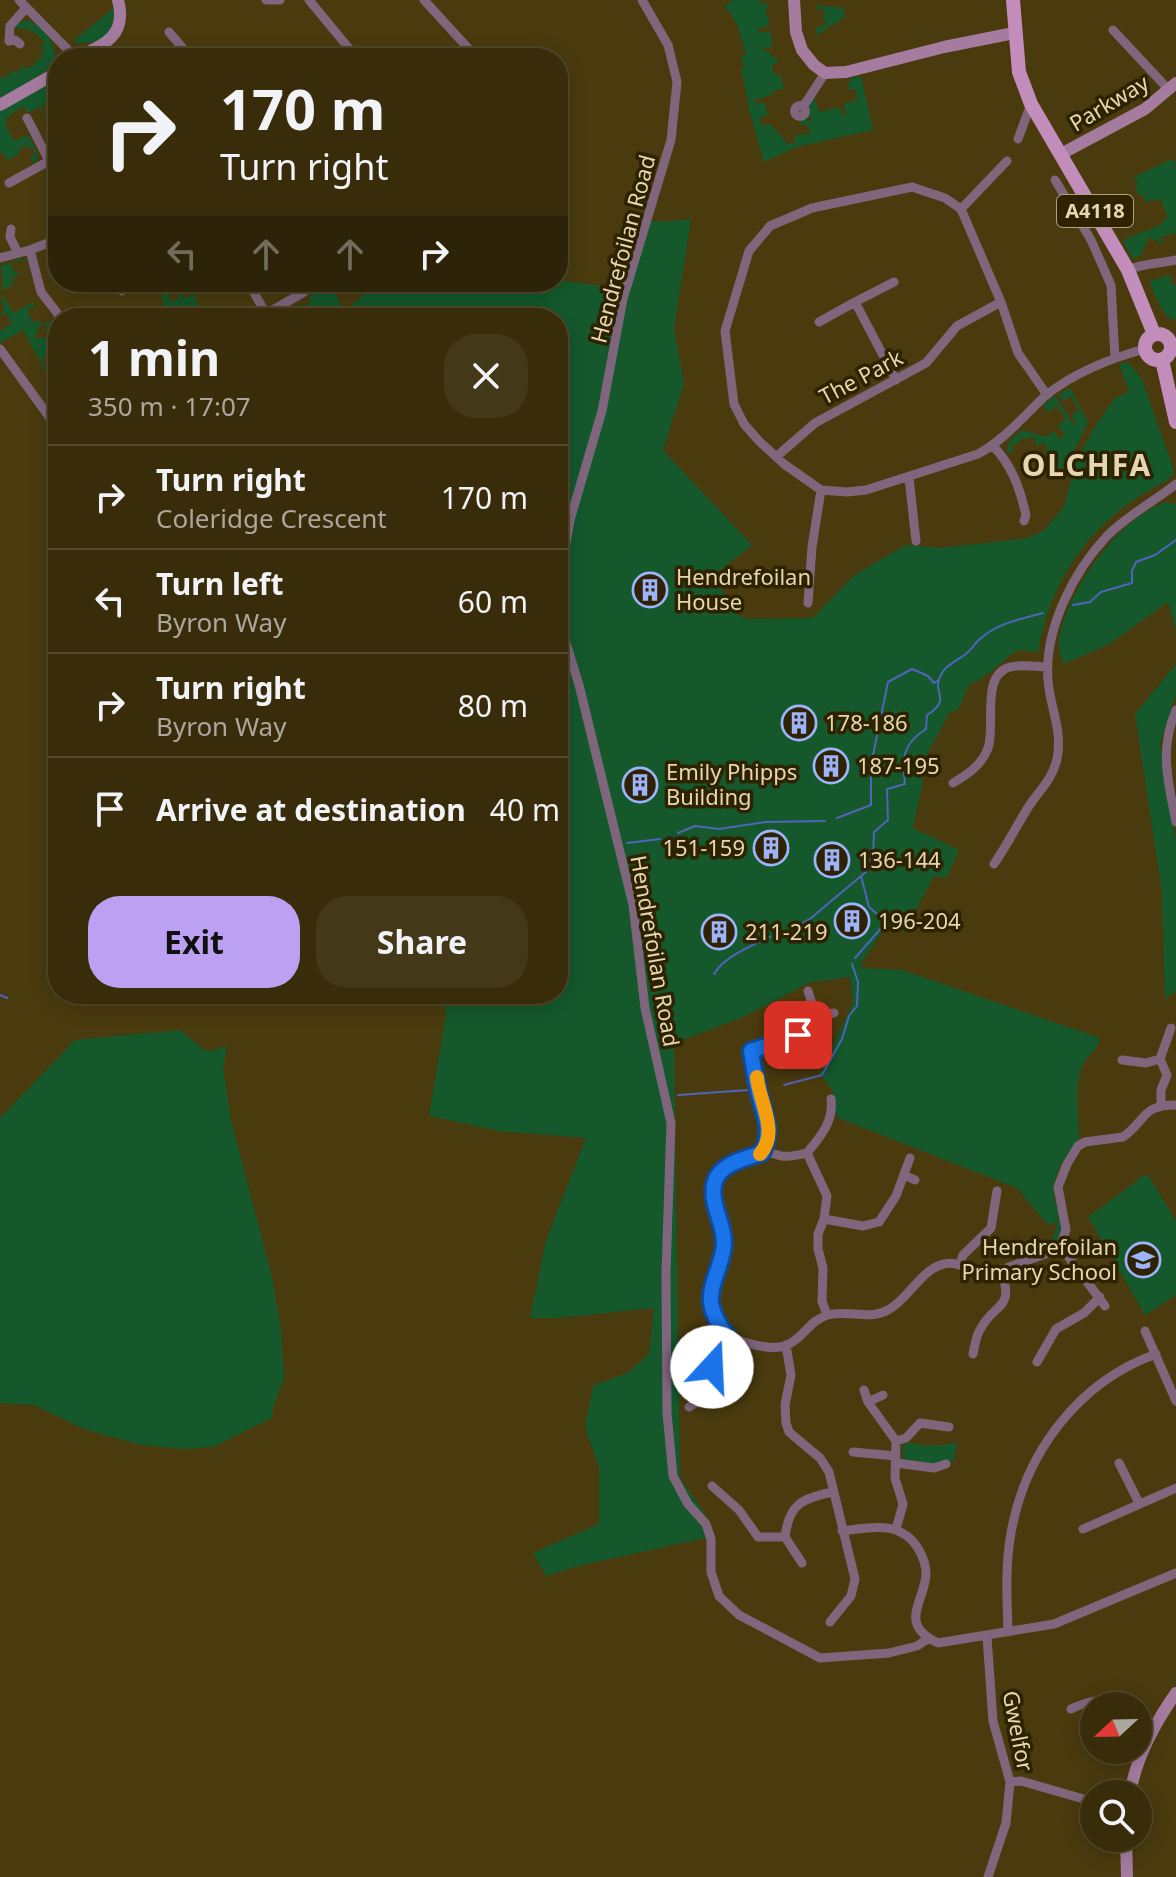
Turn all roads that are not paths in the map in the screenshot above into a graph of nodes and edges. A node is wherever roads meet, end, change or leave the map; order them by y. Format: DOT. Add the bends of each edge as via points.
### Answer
graph roads {
  1 [pos="118,0"];
  2 [pos="266,0"];
  3 [pos="280,0"];
  4 [pos="309,0"];
  5 [pos="424,0"];
  6 [pos="642,0"];
  7 [pos="794,0"];
  8 [pos="1013,0"];
  9 [pos="22,4"];
  10 [pos="1113,30"];
  11 [pos="169,32"];
  12 [pos="1014,33"];
  13 [pos="5,43"];
  14 [pos="20,44"];
  15 [pos="65,48"];
  16 [pos="98,48"];
  17 [pos="183,48"];
  18 [pos="349,48"];
  19 [pos="468,48"];
  20 [pos="825,73"];
  21 [pos="48,78"];
  22 [pos="1172,87"];
  23 [pos="1031,104"];
  24 [pos="0,105"];
  25 [pos="803,107"];
  26 [pos="27,118"];
  27 [pos="1018,139"];
  28 [pos="1061,154"];
  29 [pos="48,159"];
  30 [pos="1007,161"];
  31 [pos="48,162"];
  32 [pos="1055,180"];
  33 [pos="9,183"];
  34 [pos="961,209"];
  35 [pos="11,229"];
  36 [pos="48,243"];
  37 [pos="30,250"];
  38 [pos="18,253"];
  39 [pos="0,258"];
  40 [pos="1176,260"];
  41 [pos="1128,270"];
  42 [pos="894,282"];
  43 [pos="304,292"];
  44 [pos="855,302"];
  45 [pos="1001,302"];
  46 [pos="51,308"];
  47 [pos="276,308"];
  48 [pos="819,322"];
  49 [pos="1154,334"];
  50 [pos="0,349"];
  51 [pos="1145,349"];
  52 [pos="1115,358"];
  53 [pos="1162,360"];
  54 [pos="896,380"];
  55 [pos="1047,395"];
  56 [pos="48,415"];
  57 [pos="1176,422"];
  58 [pos="993,446"];
  59 [pos="776,457"];
  60 [pos="909,478"];
  61 [pos="1176,484"];
  62 [pos="821,490"];
  63 [pos="1164,494"];
  64 [pos="1176,494"];
  65 [pos="1024,521"];
  66 [pos="568,532"];
  67 [pos="916,541"];
  68 [pos="808,603"];
  69 [pos="568,650"];
  70 [pos="1048,667"];
  71 [pos="1176,710"];
  72 [pos="953,783"];
  73 [pos="1176,822"];
  74 [pos="994,864"];
  75 [pos="808,991"];
  76 [pos="834,1013"];
  77 [pos="816,1016"];
  78 [pos="1171,1028"];
  79 [pos="1172,1041"];
  80 [pos="1160,1059"];
  81 [pos="1122,1060"];
  82 [pos="833,1104"];
  83 [pos="1161,1105"];
  84 [pos="1176,1105"];
  85 [pos="762,1153"];
  86 [pos="807,1153"];
  87 [pos="910,1158"];
  88 [pos="904,1175"];
  89 [pos="915,1180"];
  90 [pos="997,1191"];
  91 [pos="824,1219"];
  92 [pos="1059,1249"];
  93 [pos="960,1265"];
  94 [pos="1001,1271"];
  95 [pos="827,1315"];
  96 [pos="1145,1331"];
  97 [pos="728,1337"];
  98 [pos="786,1345"];
  99 [pos="973,1354"];
  100 [pos="1156,1354"];
  101 [pos="1037,1362"];
  102 [pos="864,1390"];
  103 [pos="883,1395"];
  104 [pos="700,1401"];
  105 [pos="1176,1401"];
  106 [pos="868,1402"];
  107 [pos="689,1407"];
  108 [pos="706,1411"];
  109 [pos="949,1427"];
  110 [pos="896,1441"];
  111 [pos="853,1452"];
  112 [pos="896,1459"];
  113 [pos="946,1464"];
  114 [pos="1119,1464"];
  115 [pos="712,1486"];
  116 [pos="1176,1488"];
  117 [pos="833,1492"];
  118 [pos="726,1500"];
  119 [pos="1139,1503"];
  120 [pos="717,1510"];
  121 [pos="896,1529"];
  122 [pos="1083,1529"];
  123 [pos="842,1531"];
  124 [pos="785,1537"];
  125 [pos="802,1563"];
  126 [pos="1176,1573"];
  127 [pos="824,1607"];
  128 [pos="1008,1632"];
  129 [pos="987,1637"];
  130 [pos="931,1640"];
  131 [pos="1176,1693"];
  132 [pos="1080,1705"];
  133 [pos="1071,1709"];
  134 [pos="1154,1725"];
  135 [pos="1132,1780"];
  136 [pos="1010,1782"];
  137 [pos="1080,1798"];
  138 [pos="1126,1852"];
  139 [pos="988,1877"];
  140 [pos="1127,1877"];
  1 -- 16 [label="street" via="117,30"];
  2 -- 3 [label="street"];
  4 -- 18 [label="street"];
  5 -- 19 [label="street"];
  6 -- 66 [label="street, Hendrefoilan Road" via="668,45 677,82 671,140 623,299 602,411"];
  7 -- 20 [label="street" via="802,50"];
  8 -- 12 [label="main road, A4118"];
  9 -- 13 [label="street"];
  9 -- 15 [label="street"];
  10 -- 22 [label="street"];
  11 -- 17 [label="street"];
  12 -- 20 [label="street"];
  12 -- 23 [label="main road, A4118" via="1019,72"];
  13 -- 14 [label="street"];
  20 -- 25 [label="street"];
  21 -- 24 [label="street"];
  22 -- 28 [label="street, Parkway" via="1131,118"];
  23 -- 27 [label="street"];
  23 -- 28 [label="main road, A4118"];
  26 -- 29 [label="street"];
  28 -- 41 [label="main road, A4118"];
  30 -- 34 [label="street"];
  31 -- 33 [label="street"];
  32 -- 52 [label="street" via="1111,285"];
  34 -- 45 [label="street"];
  34 -- 59 [label="street" via="912,187 812,208 770,226 749,251 725,331 730,386 744,424"];
  35 -- 38 [label="street"];
  36 -- 37 [label="street"];
  37 -- 38 [label="street"];
  37 -- 46 [label="street" via="39,289"];
  38 -- 39 [label="street"];
  40 -- 41 [label="street"];
  41 -- 49 [label="main road, A4118"];
  42 -- 44 [label="street"];
  43 -- 47 [label="street"];
  44 -- 48 [label="street"];
  44 -- 54 [label="street"];
  45 -- 54 [label="street, The Park" via="957,326 926,363"];
  45 -- 55 [label="street" via="1018,353"];
  49 -- 51 [label="main road"];
  49 -- 53 [label="main road" via="1171,343 1170,354"];
  50 -- 56 [label="street"];
  51 -- 52 [label="street"];
  51 -- 53 [label="main road" via="1149,357"];
  52 -- 55 [label="street"];
  53 -- 57 [label="main road"];
  54 -- 59 [label="street, The Park" via="815,423"];
  55 -- 58 [label="street"];
  58 -- 60 [label="street"];
  58 -- 65 [label="street" via="1016,480"];
  59 -- 62 [label="street"];
  60 -- 62 [label="street" via="866,490"];
  60 -- 67 [label="street"];
  61 -- 63 [label="street"];
  62 -- 68 [label="street"];
  63 -- 64 [label="street"];
  63 -- 70 [label="street" via="1108,535 1087,561 1057,620"];
  69 -- 130 [label="street, Hendrefoilan Road" via="633,905 645,1008 671,1123 666,1289 673,1476 706,1524 719,1596 739,1615 820,1658 889,1653"];
  70 -- 72 [label="street" via="1010,667 996,677 989,746 972,772"];
  70 -- 74 [label="street" via="1058,722 1056,762"];
  71 -- 73 [label="street" via="1165,753"];
  75 -- 77 [label="street"];
  76 -- 77 [label="street"];
  77 -- 85 [label="street" via="791,1039 751,1051 769,1128"];
  78 -- 79 [label="street"];
  79 -- 80 [label="street"];
  80 -- 81 [label="street"];
  80 -- 83 [label="street" via="1167,1075"];
  82 -- 86 [label="street" via="830,1121"];
  83 -- 84 [label="street"];
  83 -- 92 [label="street" via="1123,1137 1078,1146 1058,1187 1066,1230"];
  85 -- 86 [label="street"];
  85 -- 97 [label="street" via="731,1165 714,1181 724,1247 711,1302"];
  86 -- 91 [label="street" via="827,1196"];
  87 -- 88 [label="street"];
  88 -- 89 [label="street"];
  88 -- 91 [label="street" via="879,1222 863,1226"];
  90 -- 93 [label="street" via="991,1228 963,1255"];
  91 -- 95 [label="street" via="818,1249"];
  92 -- 94 [label="street"];
  92 -- 101 [label="street" via="1102,1302 1056,1329"];
  93 -- 94 [label="street" via="982,1274"];
  93 -- 95 [label="street" via="936,1267 882,1313"];
  94 -- 99 [label="street" via="1005,1298 982,1325"];
  95 -- 98 [label="street"];
  96 -- 100 [label="street"];
  97 -- 98 [label="street" via="764,1347"];
  97 -- 104 [label="street" via="717,1350 708,1391"];
  98 -- 117 [label="street" via="791,1375 786,1423 820,1458"];
  100 -- 105 [label="street"];
  100 -- 128 [label="street" via="1133,1362 1094,1388 1058,1423 1038,1456 1011,1533"];
  102 -- 106 [label="street"];
  103 -- 106 [label="street"];
  104 -- 107 [label="street"];
  104 -- 108 [label="street"];
  106 -- 110 [label="street"];
  109 -- 110 [label="street" via="920,1423"];
  110 -- 112 [label="street"];
  111 -- 112 [label="street"];
  112 -- 113 [label="street" via="934,1468"];
  112 -- 121 [label="street" via="903,1504"];
  114 -- 119 [label="street"];
  115 -- 118 [label="street"];
  116 -- 119 [label="street"];
  117 -- 123 [label="street"];
  117 -- 124 [label="street" via="799,1503 787,1518"];
  118 -- 120 [label="street"];
  118 -- 124 [label="street" via="758,1537"];
  119 -- 122 [label="street" via="1095,1529"];
  121 -- 123 [label="street"];
  121 -- 130 [label="street" via="924,1559 926,1574 915,1614"];
  123 -- 127 [label="street" via="855,1579 851,1596 832,1619"];
  124 -- 125 [label="street"];
  126 -- 128 [label="street, Hendrefoilan Road" via="1054,1624"];
  128 -- 129 [label="street, Hendrefoilan Road"];
  129 -- 130 [label="street, Hendrefoilan Road"];
  129 -- 136 [label="street, Gwelfor" via="993,1721"];
  131 -- 134 [label="street"];
  132 -- 133 [label="street"];
  134 -- 135 [label="street"];
  136 -- 137 [label="street"];
  136 -- 139 [label="street, Gwelfor" via="1006,1823"];
  138 -- 140 [label="street"];
}
